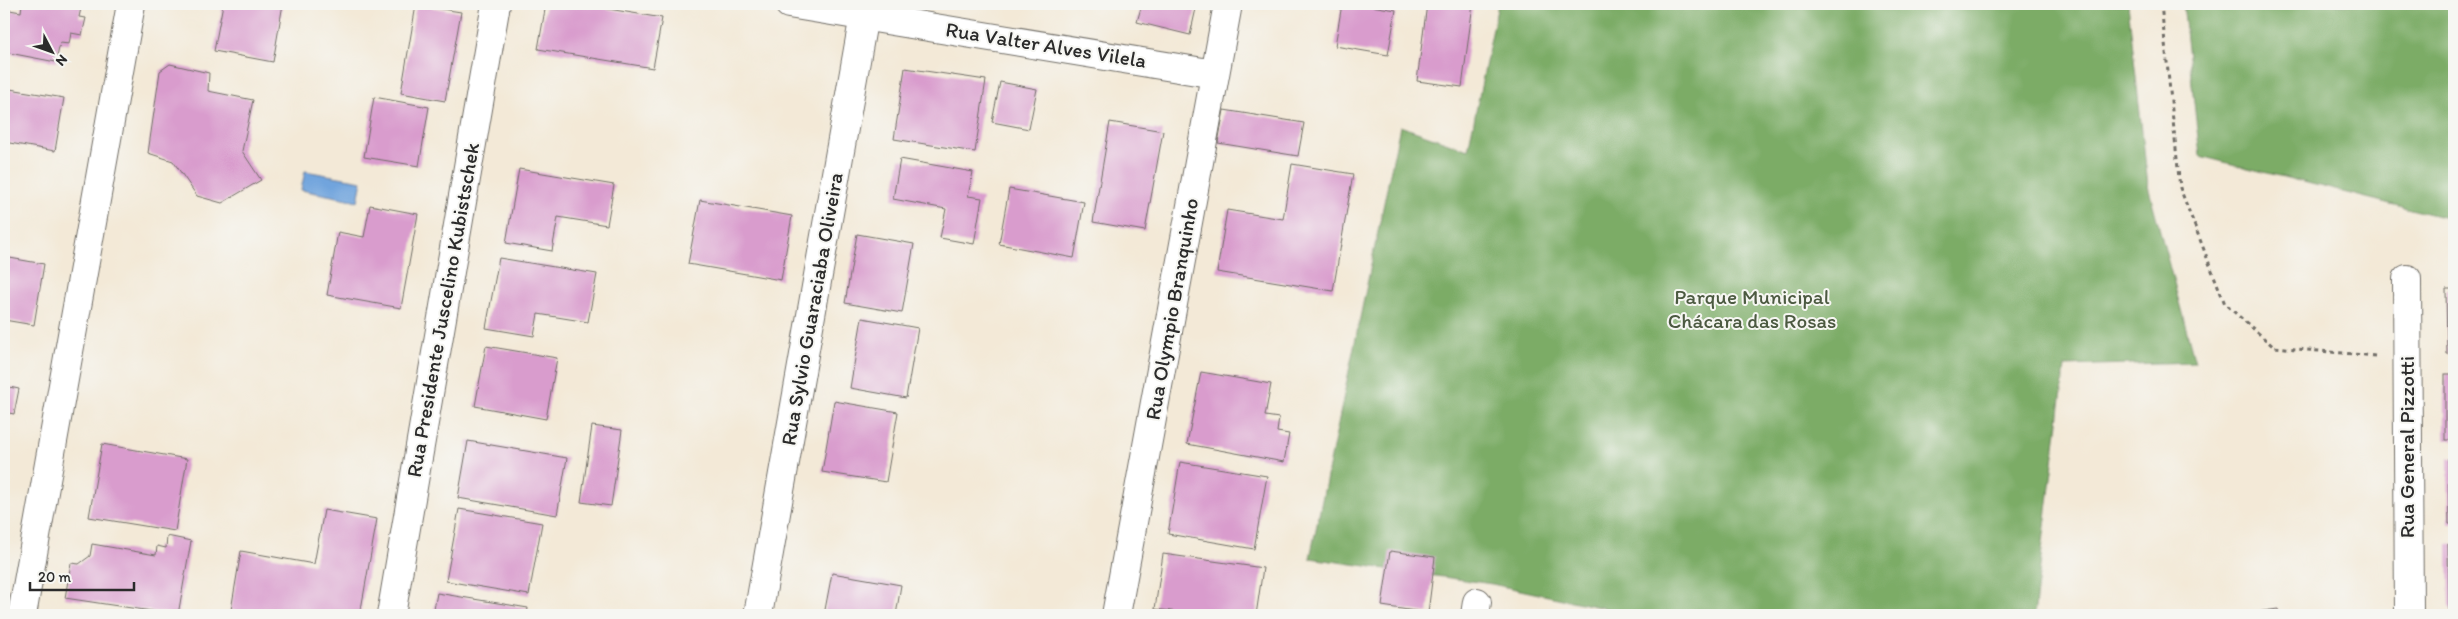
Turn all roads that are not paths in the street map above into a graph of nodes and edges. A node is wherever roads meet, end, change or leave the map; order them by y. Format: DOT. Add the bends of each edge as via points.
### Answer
graph roads {
  1 [pos="131,4"];
  2 [pos="496,4"];
  3 [pos="789,4"];
  4 [pos="1228,4"];
  5 [pos="865,10"];
  6 [pos="1215,74"];
  7 [pos="2407,279"];
  8 [pos="22,615"];
  9 [pos="391,615"];
  10 [pos="758,615"];
  11 [pos="1116,615"];
  12 [pos="2409,615"];
  1 -- 8 [label="street"];
  2 -- 9 [label="street, Rua Presidente Juscelino Kubistschek"];
  3 -- 5 [label="street, Rua Valter Alves Vilela"];
  4 -- 6 [label="street, Rua Olympio Branquinho"];
  5 -- 6 [label="street, Rua Valter Alves Vilela"];
  5 -- 10 [label="street, Rua Sylvio Guaraciaba Oliveira"];
  6 -- 11 [label="street, Rua Olympio Branquinho"];
  7 -- 12 [label="street, Rua General Pizzotti"];
}
